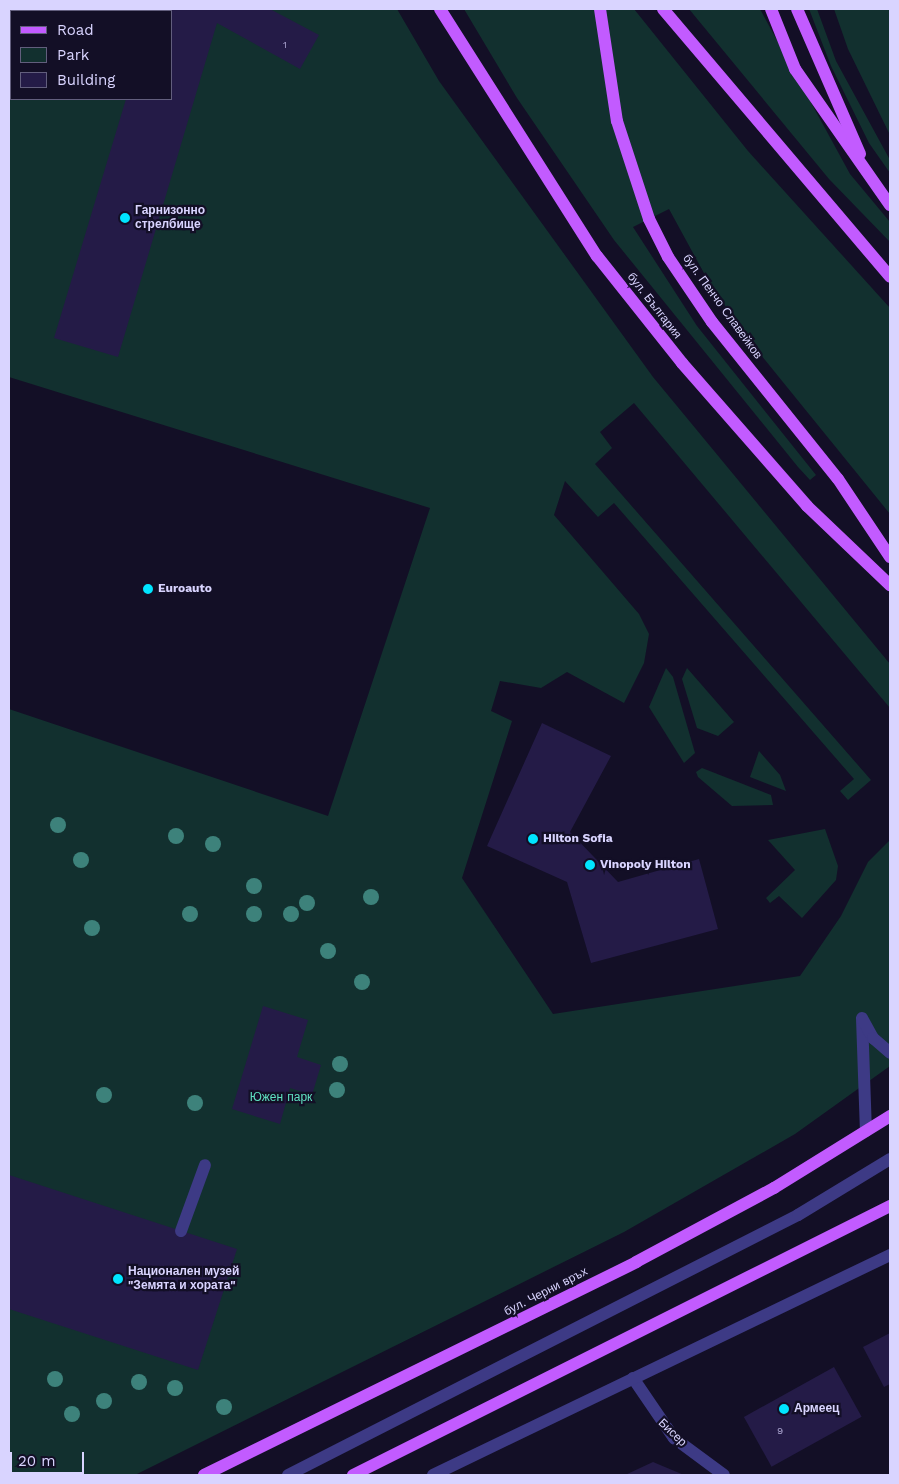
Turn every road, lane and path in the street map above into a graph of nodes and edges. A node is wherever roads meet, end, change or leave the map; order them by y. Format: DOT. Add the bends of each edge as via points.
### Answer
graph roads {
  1 [pos="440,9"];
  2 [pos="600,9"];
  3 [pos="662,9"];
  4 [pos="771,9"];
  5 [pos="797,9"];
  6 [pos="875,186"];
  7 [pos="890,205"];
  8 [pos="890,277"];
  9 [pos="890,557"];
  10 [pos="890,585"];
  11 [pos="890,1053"];
  12 [pos="890,1116"];
  13 [pos="866,1131"];
  14 [pos="890,1160"];
  15 [pos="205,1165"];
  16 [pos="890,1206"];
  17 [pos="181,1230"];
  18 [pos="890,1255"];
  19 [pos="633,1378"];
  20 [pos="204,1475"];
  21 [pos="288,1475"];
  22 [pos="353,1475"];
  23 [pos="433,1475"];
  24 [pos="724,1475"];
  1 -- 10 [label="main road, бул. България" via="597,256 682,363 807,506"];
  2 -- 9 [label="main road, бул. Пенчо Славейков" via="617,121 649,219 668,256 712,322 838,479"];
  3 -- 8 [label="main road"];
  4 -- 6 [label="main road" via="796,69"];
  5 -- 6 [label="main road" via="815,59"];
  6 -- 7 [label="main road"];
  11 -- 13 [label="street" via="873,1038 862,1018"];
  12 -- 13 [label="main road, бул. Черни връх"];
  13 -- 20 [label="main road, бул. Черни връх" via="636,1262"];
  14 -- 21 [label="street" via="798,1215"];
  15 -- 17 [label="street"];
  16 -- 22 [label="main road"];
  18 -- 19 [label="street"];
  19 -- 23 [label="street"];
  19 -- 24 [label="street, Бисер" via="663,1427"];
}
